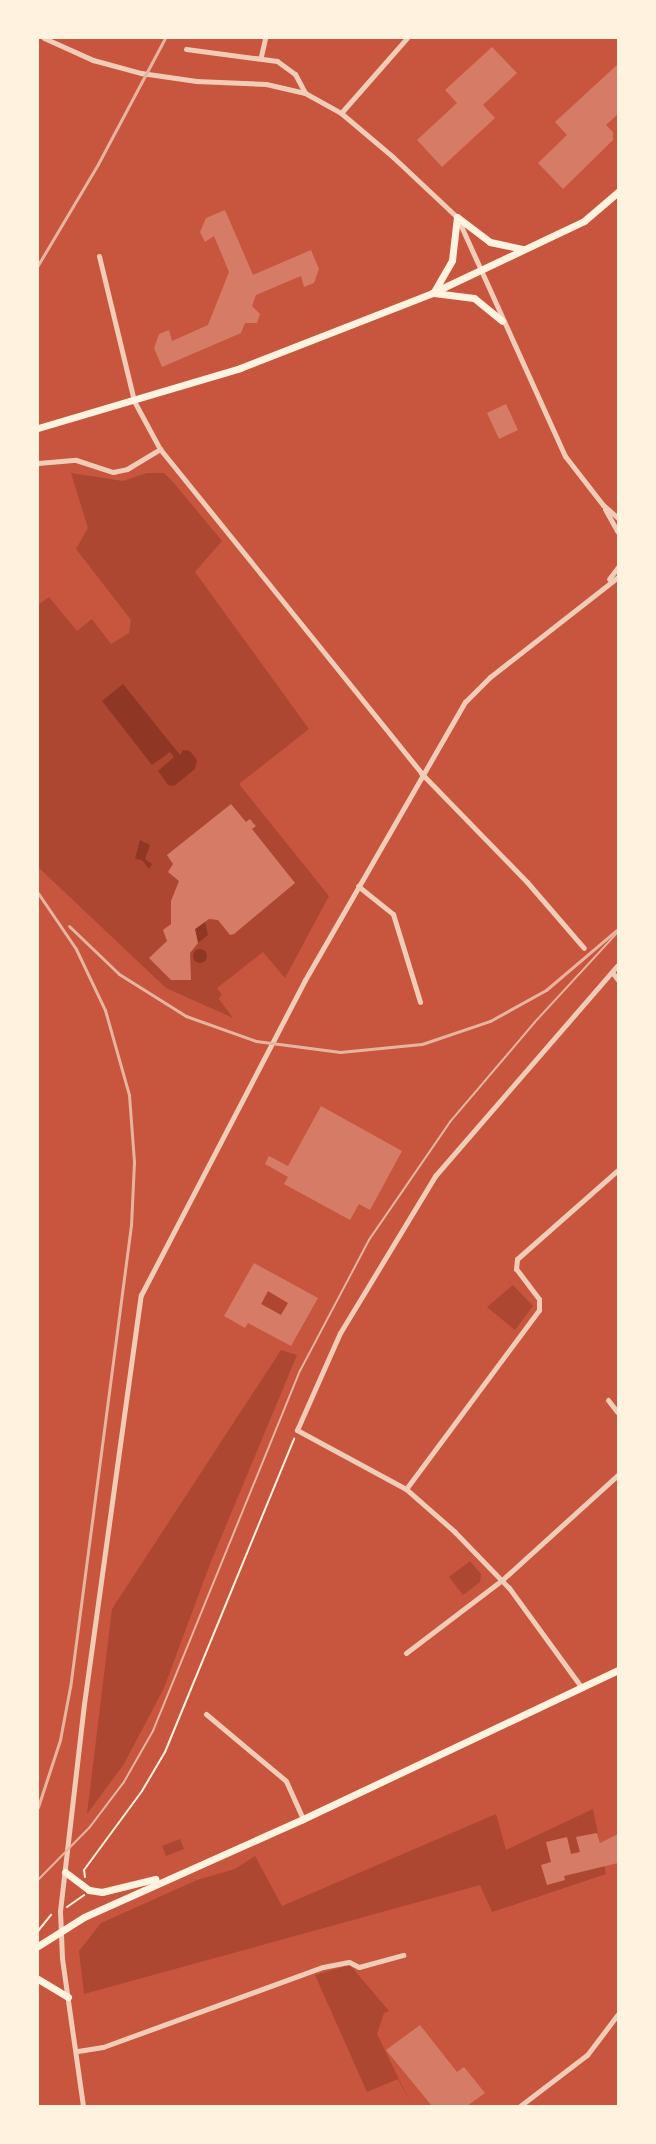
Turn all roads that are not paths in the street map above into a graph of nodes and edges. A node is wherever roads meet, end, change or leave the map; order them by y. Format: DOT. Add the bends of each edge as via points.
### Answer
graph roads {
  1 [pos="44,38"];
  2 [pos="265,38"];
  3 [pos="406,38"];
  4 [pos="186,49"];
  5 [pos="261,56"];
  6 [pos="305,93"];
  7 [pos="341,113"];
  8 [pos="618,192"];
  9 [pos="457,217"];
  10 [pos="525,249"];
  11 [pos="99,256"];
  12 [pos="480,271"];
  13 [pos="432,293"];
  14 [pos="502,321"];
  15 [pos="134,401"];
  16 [pos="38,428"];
  17 [pos="160,449"];
  18 [pos="38,463"];
  19 [pos="603,505"];
  20 [pos="618,518"];
  21 [pos="618,532"];
  22 [pos="618,567"];
  23 [pos="618,577"];
  24 [pos="609,581"];
  25 [pos="421,773"];
  26 [pos="358,886"];
  27 [pos="584,948"];
  28 [pos="618,965"];
  29 [pos="612,972"];
  30 [pos="618,980"];
  31 [pos="420,1002"];
  32 [pos="618,1170"];
  33 [pos="608,1400"];
  34 [pos="618,1413"];
  35 [pos="618,1475"];
  36 [pos="406,1489"];
  37 [pos="502,1580"];
  38 [pos="406,1653"];
  39 [pos="618,1670"];
  40 [pos="582,1688"];
  41 [pos="206,1714"];
  42 [pos="303,1819"];
  43 [pos="65,1872"];
  44 [pos="170,1876"];
  45 [pos="60,1930"];
  46 [pos="38,1946"];
  47 [pos="403,1955"];
  48 [pos="38,1979"];
  49 [pos="68,1997"];
  50 [pos="618,2014"];
  51 [pos="78,2051"];
  52 [pos="83,2106"];
  53 [pos="520,2106"];
  1 -- 6 [label="street" via="93,60 141,73 196,81 266,84"];
  2 -- 5 [label="street"];
  3 -- 7 [label="street"];
  4 -- 5 [label="street"];
  5 -- 6 [label="street" via="287,67"];
  6 -- 7 [label="street"];
  7 -- 9 [label="street" via="446,203"];
  8 -- 10 [label="main road" via="584,221"];
  9 -- 10 [label="main road" via="490,242"];
  9 -- 12 [label="street"];
  9 -- 13 [label="main road" via="452,260"];
  10 -- 12 [label="main road"];
  11 -- 15 [label="street"];
  12 -- 13 [label="main road"];
  12 -- 14 [label="street"];
  13 -- 14 [label="main road" via="474,298"];
  13 -- 15 [label="main road" via="240,368"];
  14 -- 19 [label="street" via="565,456"];
  15 -- 16 [label="main road"];
  15 -- 17 [label="street"];
  17 -- 18 [label="street" via="127,469 112,472 76,460"];
  17 -- 25 [label="street"];
  19 -- 20 [label="street"];
  19 -- 21 [label="street"];
  22 -- 24 [label="street"];
  23 -- 24 [label="street"];
  24 -- 25 [label="street" via="465,702"];
  25 -- 26 [label="street"];
  25 -- 27 [label="street" via="527,882"];
  26 -- 31 [label="street" via="393,914"];
  26 -- 43 [label="street" via="305,980 139,1302"];
  28 -- 29 [label="street"];
  29 -- 30 [label="street"];
  29 -- 36 [label="street" via="435,1176 340,1333 297,1430"];
  32 -- 36 [label="street" via="517,1259 516,1269 539,1299 539,1310"];
  33 -- 34 [label="street"];
  35 -- 37 [label="street"];
  36 -- 37 [label="street"];
  37 -- 38 [label="street"];
  37 -- 40 [label="street"];
  39 -- 40 [label="main road"];
  40 -- 42 [label="main road"];
  41 -- 42 [label="street" via="286,1782"];
  42 -- 44 [label="main road"];
  43 -- 44 [label="main road" via="89,1890 102,1892"];
  43 -- 45 [label="street"];
  44 -- 45 [label="main road"];
  45 -- 46 [label="main road"];
  45 -- 49 [label="street"];
  47 -- 51 [label="street" via="359,1966 349,1962 323,1967 103,2047"];
  48 -- 49 [label="main road"];
  49 -- 51 [label="street"];
  50 -- 53 [label="street" via="587,2055"];
  51 -- 52 [label="street"];
}
